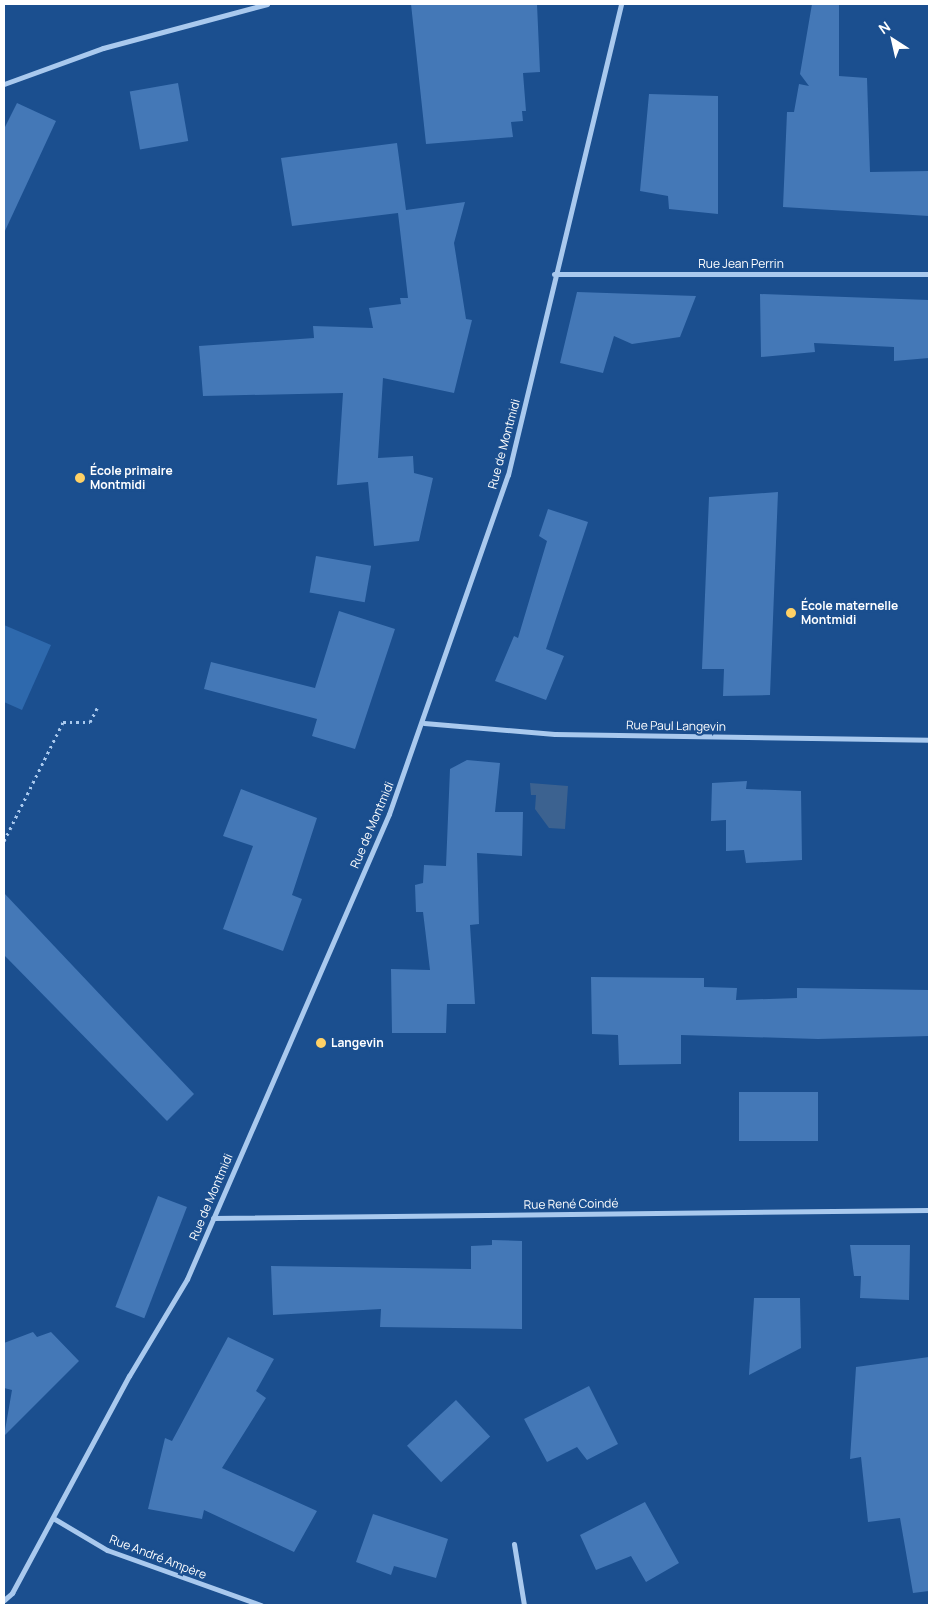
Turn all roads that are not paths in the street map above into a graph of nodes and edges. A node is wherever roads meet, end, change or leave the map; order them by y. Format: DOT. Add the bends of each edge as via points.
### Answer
graph roads {
  1 [pos="267,4"];
  2 [pos="621,4"];
  3 [pos="4,84"];
  4 [pos="554,274"];
  5 [pos="929,274"];
  6 [pos="424,723"];
  7 [pos="929,740"];
  8 [pos="929,1210"];
  9 [pos="213,1218"];
  10 [pos="53,1518"];
  11 [pos="514,1544"];
  12 [pos="4,1600"];
  13 [pos="261,1605"];
  14 [pos="524,1605"];
  1 -- 3 [label="street" via="102,48"];
  2 -- 4 [label="street, Rue de Montmidi"];
  4 -- 5 [label="street, Rue Jean Perrin"];
  4 -- 6 [label="street, Rue de Montmidi" via="508,475"];
  6 -- 7 [label="street, Rue Paul Langevin" via="555,734"];
  6 -- 9 [label="street, Rue de Montmidi" via="389,814"];
  8 -- 9 [label="street, Rue René Coindé"];
  9 -- 10 [label="street, Rue de Montmidi" via="186,1279"];
  10 -- 12 [label="street, Rue de Montmidi" via="12,1593"];
  10 -- 13 [label="street, Rue André Ampère" via="108,1550"];
  11 -- 14 [label="street"];
}
